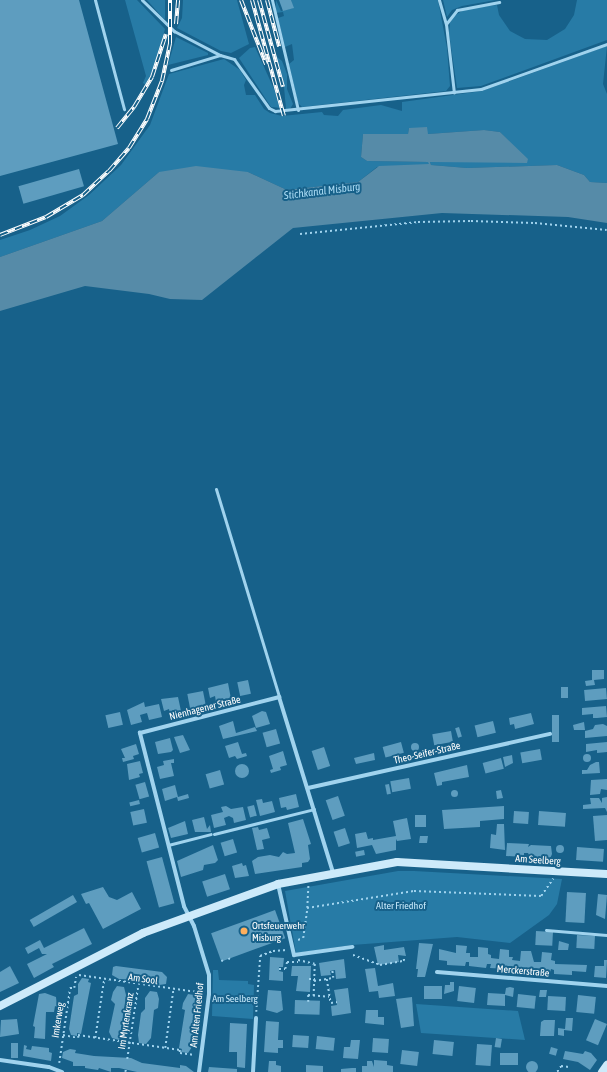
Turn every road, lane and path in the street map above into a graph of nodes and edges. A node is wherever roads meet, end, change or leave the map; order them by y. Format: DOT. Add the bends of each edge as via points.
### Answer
graph roads {
  1 [pos="96,0"];
  2 [pos="142,0"];
  3 [pos="272,0"];
  4 [pos="439,0"];
  5 [pos="499,2"];
  6 [pos="446,24"];
  7 [pos="607,44"];
  8 [pos="220,55"];
  9 [pos="170,70"];
  10 [pos="454,93"];
  11 [pos="124,109"];
  12 [pos="298,110"];
  13 [pos="607,230"];
  14 [pos="300,234"];
  15 [pos="216,489"];
  16 [pos="279,697"];
  17 [pos="550,734"];
  18 [pos="308,788"];
  19 [pos="314,809"];
  20 [pos="168,845"];
  21 [pos="556,871"];
  22 [pos="333,873"];
  23 [pos="607,874"];
  24 [pos="278,884"];
  25 [pos="308,885"];
  26 [pos="307,908"];
  27 [pos="190,915"];
  28 [pos="546,930"];
  29 [pos="607,934"];
  30 [pos="291,942"];
  31 [pos="352,947"];
  32 [pos="293,950"];
  33 [pos="297,954"];
  34 [pos="353,955"];
  35 [pos="404,958"];
  36 [pos="298,962"];
  37 [pos="279,969"];
  38 [pos="332,970"];
  39 [pos="437,972"];
  40 [pos="76,974"];
  41 [pos="104,979"];
  42 [pos="309,979"];
  43 [pos="327,979"];
  44 [pos="315,980"];
  45 [pos="138,986"];
  46 [pos="607,986"];
  47 [pos="173,991"];
  48 [pos="209,994"];
  49 [pos="314,996"];
  50 [pos="330,997"];
  51 [pos="308,1002"];
  52 [pos="337,1002"];
  53 [pos="0,1006"];
  54 [pos="256,1018"];
  55 [pos="63,1036"];
  56 [pos="95,1038"];
  57 [pos="130,1043"];
  58 [pos="165,1048"];
  59 [pos="201,1056"];
  60 [pos="127,1059"];
  61 [pos="0,1060"];
  62 [pos="607,1065"];
  63 [pos="569,1067"];
  64 [pos="60,1072"];
  65 [pos="199,1072"];
  66 [pos="253,1072"];
  67 [pos="557,1072"];
  68 [pos="602,1072"];
  1 -- 11 [label="lane"];
  2 -- 8 [label="lane" via="174,31"];
  3 -- 12 [label="lane"];
  4 -- 6 [label="lane"];
  5 -- 6 [label="lane" via="458,10"];
  6 -- 10 [label="lane"];
  7 -- 10 [label="lane" via="482,89"];
  8 -- 9 [label="lane"];
  8 -- 12 [label="lane" via="229,56 238,63 269,108 283,112"];
  10 -- 12 [label="lane"];
  13 -- 14 [label="path" via="535,223 472,221 418,222"];
  15 -- 16 [label="lane"];
  16 -- 18 [label="street"];
  16 -- 20 [label="street, Nienhagener Straße" via="140,733"];
  17 -- 18 [label="street, Theo-Seifer-Straße"];
  18 -- 19 [label="street"];
  19 -- 20 [label="lane"];
  19 -- 22 [label="street"];
  20 -- 27 [label="street, Nienhagener Straße" via="184,906"];
  21 -- 22 [label="street, Am Seelberg" via="408,862 386,863"];
  21 -- 23 [label="street, Am Seelberg"];
  21 -- 26 [label="path" via="541,896 414,891"];
  22 -- 24 [label="street, Am Seelberg"];
  24 -- 27 [label="street, Am Seelberg"];
  24 -- 30 [label="street"];
  25 -- 26 [label="path"];
  26 -- 30 [label="path" via="303,938"];
  27 -- 48 [label="street, Am Alten Friedhof" via="204,954 209,975"];
  27 -- 53 [label="street, Am Seelberg" via="130,939"];
  28 -- 29 [label="lane"];
  30 -- 32 [label="street"];
  31 -- 33 [label="street"];
  32 -- 33 [label="street" via="294,955"];
  32 -- 54 [label="path" via="273,951 260,956"];
  33 -- 36 [label="path"];
  34 -- 35 [label="path" via="380,965 403,961"];
  36 -- 37 [label="path" via="286,962 285,969"];
  36 -- 44 [label="path" via="315,964"];
  38 -- 43 [label="path" via="334,978"];
  39 -- 46 [label="street, Merckerstraße"];
  40 -- 41 [label="path, Am Sool"];
  40 -- 55 [label="path, Imkerweg" via="74,988 70,988"];
  41 -- 45 [label="path, Am Sool"];
  41 -- 56 [label="path"];
  42 -- 44 [label="path"];
  43 -- 44 [label="path"];
  43 -- 50 [label="path"];
  44 -- 49 [label="path"];
  45 -- 47 [label="path, Am Sool"];
  45 -- 57 [label="path, Im Myrtenkranz"];
  47 -- 48 [label="path, Am Sool"];
  47 -- 58 [label="path"];
  48 -- 59 [label="street, Am Alten Friedhof"];
  49 -- 50 [label="path"];
  49 -- 51 [label="path" via="308,995"];
  50 -- 52 [label="path" via="331,1003"];
  54 -- 66 [label="street"];
  55 -- 56 [label="path"];
  55 -- 64 [label="path, Imkerweg"];
  56 -- 57 [label="path"];
  57 -- 58 [label="path"];
  57 -- 60 [label="path, Im Myrtenkranz"];
  58 -- 59 [label="path"];
  59 -- 65 [label="street, Am Alten Friedhof"];
  61 -- 64 [label="street" via="49,1067"];
  62 -- 68 [label="street"];
  63 -- 67 [label="path" via="561,1066"];
}
